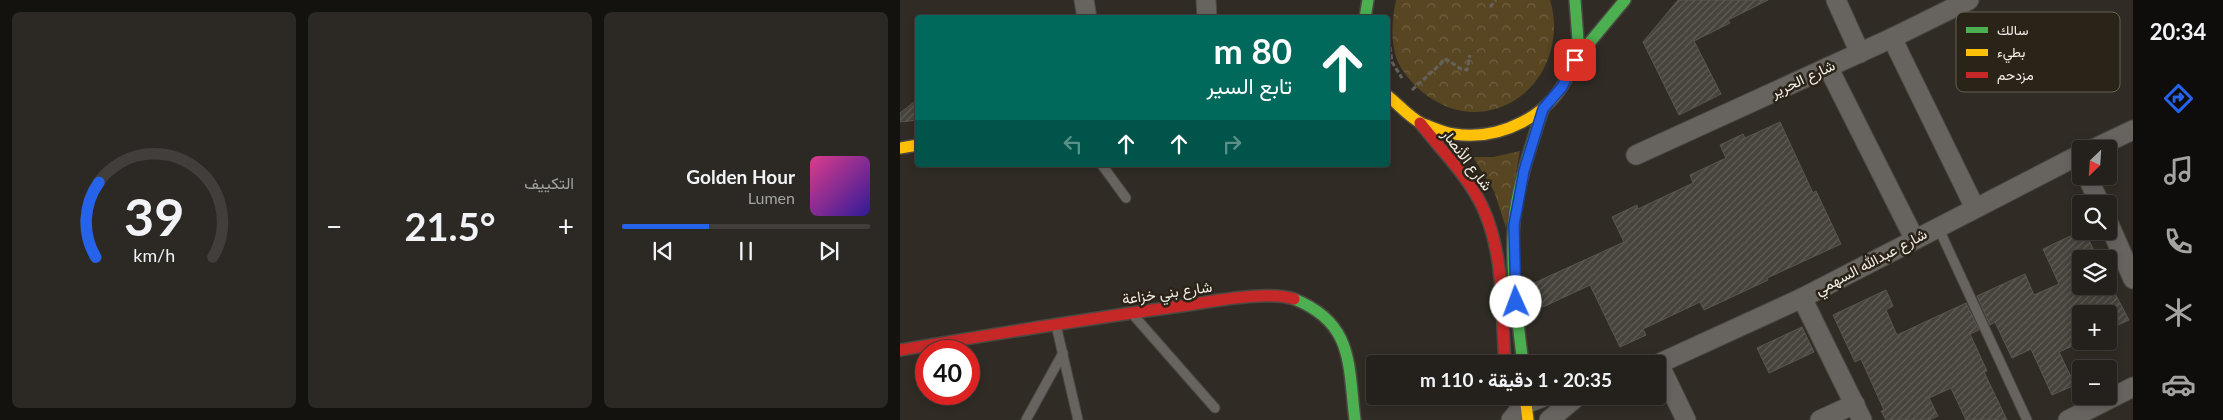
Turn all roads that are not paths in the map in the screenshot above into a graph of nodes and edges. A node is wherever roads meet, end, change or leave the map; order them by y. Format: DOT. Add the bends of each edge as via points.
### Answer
graph roads {
  1 [pos="1084,0"];
  2 [pos="1206,0"];
  3 [pos="1575,0"];
  4 [pos="1626,0"];
  5 [pos="1836,0"];
  6 [pos="1968,0"];
  7 [pos="1086,15"];
  8 [pos="1207,15"];
  9 [pos="1892,38"];
  10 [pos="1860,52"];
  11 [pos="1575,60"];
  12 [pos="1828,67"];
  13 [pos="1390,98"];
  14 [pos="1543,109"];
  15 [pos="1390,112"];
  16 [pos="1409,116"];
  17 [pos="1420,123"];
  18 [pos="2133,130"];
  19 [pos="2113,140"];
  20 [pos="915,146"];
  21 [pos="900,148"];
  22 [pos="1636,155"];
  23 [pos="2072,160"];
  24 [pos="1103,167"];
  25 [pos="1126,198"];
  26 [pos="1975,208"];
  27 [pos="1938,227"];
  28 [pos="1914,238"];
  29 [pos="2116,240"];
  30 [pos="2133,279"];
  31 [pos="1802,298"];
  32 [pos="1131,313"];
  33 [pos="1056,323"];
  34 [pos="900,350"];
  35 [pos="1522,351"];
  36 [pos="1063,353"];
  37 [pos="1504,355"];
  38 [pos="1522,355"];
  39 [pos="1526,355"];
  40 [pos="1666,360"];
  41 [pos="1666,380"];
  42 [pos="2133,387"];
  43 [pos="1529,405"];
  44 [pos="1567,405"];
  45 [pos="1215,408"];
  46 [pos="1518,411"];
  47 [pos="1858,412"];
  48 [pos="1026,420"];
  49 [pos="1078,420"];
  50 [pos="1355,420"];
  51 [pos="1549,420"];
  52 [pos="1686,420"];
  53 [pos="1820,420"];
  54 [pos="2027,420"];
  55 [pos="2068,420"];
  1 -- 7 [label="street"];
  2 -- 8 [label="street"];
  3 -- 11 [label="street" via="1579,34"];
  4 -- 11 [label="street"];
  5 -- 10 [label="street"];
  6 -- 9 [label="street, شارع الحرير"];
  9 -- 10 [label="street, شارع الحرير"];
  9 -- 26 [label="street"];
  10 -- 12 [label="street, شارع الحرير"];
  11 -- 14 [label="street" via="1562,87"];
  12 -- 22 [label="street, شارع الحرير"];
  12 -- 28 [label="street"];
  13 -- 16 [label="street"];
  14 -- 17 [label="street" via="1513,128 1481,136 1448,134"];
  14 -- 35 [label="street" via="1524,171 1514,225 1516,302"];
  15 -- 16 [label="street"];
  16 -- 17 [label="street"];
  17 -- 37 [label="street, شارع الأنصار" via="1474,192 1489,225 1496,249"];
  18 -- 19 [label="street, شارع عبدالله السهمي"];
  20 -- 21 [label="street"];
  23 -- 26 [label="street, شارع عبدالله السهمي"];
  24 -- 25 [label="lane"];
  26 -- 27 [label="street, شارع عبدالله السهمي"];
  27 -- 28 [label="street, شارع عبدالله السهمي"];
  27 -- 54 [label="lane"];
  28 -- 31 [label="street, شارع عبدالله السهمي"];
  29 -- 30 [label="street"];
  31 -- 40 [label="street, شارع عبدالله السهمي"];
  31 -- 47 [label="street"];
  32 -- 33 [label="street, شارع بني خزاعة"];
  32 -- 45 [label="lane"];
  32 -- 50 [label="street, شارع بني خزاعة" via="1266,296 1291,298 1314,306 1340,334 1347,357"];
  33 -- 34 [label="street, شارع بني خزاعة"];
  33 -- 36 [label="lane"];
  35 -- 38 [label="street"];
  35 -- 39 [label="street"];
  36 -- 48 [label="lane"];
  36 -- 49 [label="lane"];
  41 -- 52 [label="street"];
  42 -- 55 [label="street"];
  43 -- 46 [label="street"];
  44 -- 51 [label="street"];
  47 -- 53 [label="street"];
}
